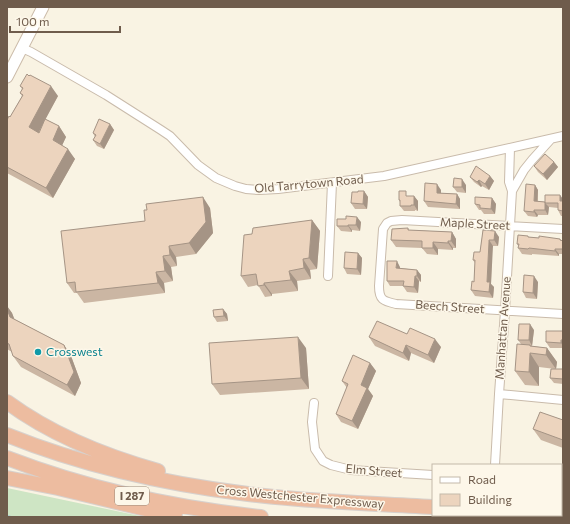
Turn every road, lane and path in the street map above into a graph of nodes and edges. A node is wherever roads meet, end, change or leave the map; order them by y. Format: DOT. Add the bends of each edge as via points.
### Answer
graph roads {
  1 [pos="43,7"];
  2 [pos="22,48"];
  3 [pos="7,77"];
  4 [pos="563,136"];
  5 [pos="551,139"];
  6 [pos="528,144"];
  7 [pos="510,148"];
  8 [pos="532,160"];
  9 [pos="332,183"];
  10 [pos="512,191"];
  11 [pos="510,226"];
  12 [pos="563,229"];
  13 [pos="328,276"];
  14 [pos="385,301"];
  15 [pos="505,311"];
  16 [pos="563,314"];
  17 [pos="499,394"];
  18 [pos="563,400"];
  19 [pos="7,402"];
  20 [pos="314,403"];
  21 [pos="7,435"];
  22 [pos="7,458"];
  23 [pos="495,464"];
  24 [pos="432,475"];
  25 [pos="7,478"];
  26 [pos="249,494"];
  27 [pos="432,507"];
  28 [pos="254,516"];
  1 -- 2 [label="main road"];
  2 -- 3 [label="main road"];
  2 -- 9 [label="street, Old Tarrytown Road" via="106,95 161,130 198,165 225,183 259,190"];
  4 -- 5 [label="street, Old Tarrytown Road"];
  5 -- 6 [label="street, Old Tarrytown Road"];
  5 -- 8 [label="street, Manhattan Avenue"];
  6 -- 7 [label="street, Old Tarrytown Road"];
  6 -- 8 [label="street"];
  7 -- 9 [label="street, Old Tarrytown Road" via="384,176"];
  7 -- 10 [label="street, Manhattan Avenue" via="509,182"];
  8 -- 10 [label="street, Manhattan Avenue"];
  9 -- 13 [label="street"];
  10 -- 11 [label="street, Manhattan Avenue"];
  11 -- 12 [label="street, Maple Street"];
  11 -- 14 [label="street, Maple Street" via="402,220 387,222 383,229 379,286 379,293"];
  11 -- 15 [label="street, Manhattan Avenue"];
  14 -- 15 [label="street, Beech Street" via="396,304"];
  15 -- 16 [label="street, Beech Street"];
  15 -- 17 [label="street, Manhattan Avenue"];
  17 -- 18 [label="street"];
  17 -- 23 [label="street, Manhattan Avenue"];
  19 -- 26 [label="highway" via="26,416 99,452"];
  20 -- 24 [label="street, Elm Street" via="312,422 315,449 323,461 351,470"];
  21 -- 26 [label="highway, Cross Westchester Expressway / I 287" via="61,454 145,477"];
  22 -- 28 [label="highway, Cross Westchester Expressway / I 287" via="134,496"];
  25 -- 28 [label="highway" via="154,511 192,515"];
  26 -- 27 [label="highway, Cross Westchester Expressway / I 287"];
}
